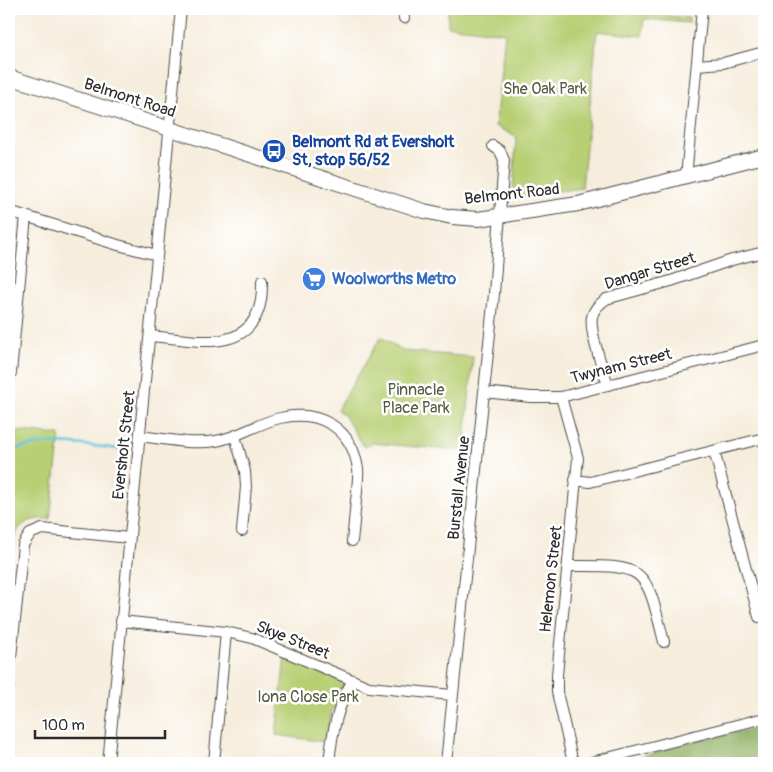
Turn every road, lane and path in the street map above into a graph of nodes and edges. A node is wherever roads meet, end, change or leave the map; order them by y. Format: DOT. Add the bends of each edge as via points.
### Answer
graph roads {
  1 [pos="181,9"];
  2 [pos="702,9"];
  3 [pos="764,52"];
  4 [pos="697,66"];
  5 [pos="9,78"];
  6 [pos="170,129"];
  7 [pos="493,146"];
  8 [pos="764,156"];
  9 [pos="686,176"];
  10 [pos="9,211"];
  11 [pos="26,216"];
  12 [pos="499,216"];
  13 [pos="764,252"];
  14 [pos="157,255"];
  15 [pos="262,280"];
  16 [pos="150,336"];
  17 [pos="764,346"];
  18 [pos="9,375"];
  19 [pos="608,385"];
  20 [pos="484,392"];
  21 [pos="561,397"];
  22 [pos="140,436"];
  23 [pos="235,436"];
  24 [pos="764,438"];
  25 [pos="714,451"];
  26 [pos="575,480"];
  27 [pos="242,531"];
  28 [pos="129,538"];
  29 [pos="352,541"];
  30 [pos="568,566"];
  31 [pos="759,617"];
  32 [pos="121,621"];
  33 [pos="226,632"];
  34 [pos="664,642"];
  35 [pos="9,661"];
  36 [pos="354,680"];
  37 [pos="452,695"];
  38 [pos="764,718"];
  39 [pos="108,763"];
  40 [pos="214,763"];
  41 [pos="329,763"];
  42 [pos="446,763"];
  43 [pos="573,763"];
  44 [pos="588,763"];
  1 -- 6 [label="street, Eversholt Street"];
  2 -- 4 [label="street"];
  3 -- 4 [label="street"];
  4 -- 9 [label="street"];
  5 -- 6 [label="main road, Belmont Road"];
  6 -- 12 [label="main road, Belmont Road" via="424,211 478,219"];
  6 -- 14 [label="street, Eversholt Street"];
  7 -- 12 [label="street, Burstall Avenue" via="504,160"];
  8 -- 9 [label="main road, Belmont Road"];
  9 -- 12 [label="main road, Belmont Road" via="578,204"];
  10 -- 11 [label="street"];
  11 -- 14 [label="street"];
  11 -- 18 [label="street"];
  12 -- 20 [label="street, Burstall Avenue"];
  13 -- 19 [label="street, Dangar Street" via="606,299 598,305 592,316 592,328"];
  14 -- 16 [label="street, Eversholt Street"];
  15 -- 16 [label="street" via="256,316 246,329 232,338 216,342"];
  16 -- 22 [label="street, Eversholt Street"];
  17 -- 19 [label="street, Twynam Street"];
  19 -- 21 [label="street, Twynam Street"];
  20 -- 21 [label="street, Twynam Street"];
  20 -- 37 [label="street, Burstall Avenue"];
  21 -- 26 [label="street, Helemon Street" via="578,458"];
  22 -- 23 [label="street" via="200,443"];
  22 -- 28 [label="street, Eversholt Street"];
  23 -- 27 [label="street" via="245,471"];
  23 -- 29 [label="street" via="281,418 302,415 318,417 341,432 355,457 358,471"];
  24 -- 25 [label="street"];
  25 -- 26 [label="street" via="590,482"];
  25 -- 31 [label="street"];
  26 -- 30 [label="street, Helemon Street"];
  28 -- 32 [label="street, Eversholt Street"];
  28 -- 35 [label="street" via="42,529 30,534 22,545"];
  30 -- 34 [label="street" via="612,566 637,572 653,597"];
  30 -- 43 [label="street, Helemon Street" via="556,675"];
  32 -- 33 [label="street, Skye Street"];
  32 -- 39 [label="street, Eversholt Street"];
  33 -- 36 [label="street, Skye Street" via="252,638"];
  33 -- 40 [label="street"];
  36 -- 37 [label="street, Skye Street" via="386,690"];
  36 -- 41 [label="street" via="337,713"];
  37 -- 42 [label="street, Burstall Avenue"];
  38 -- 44 [label="street"];
}
